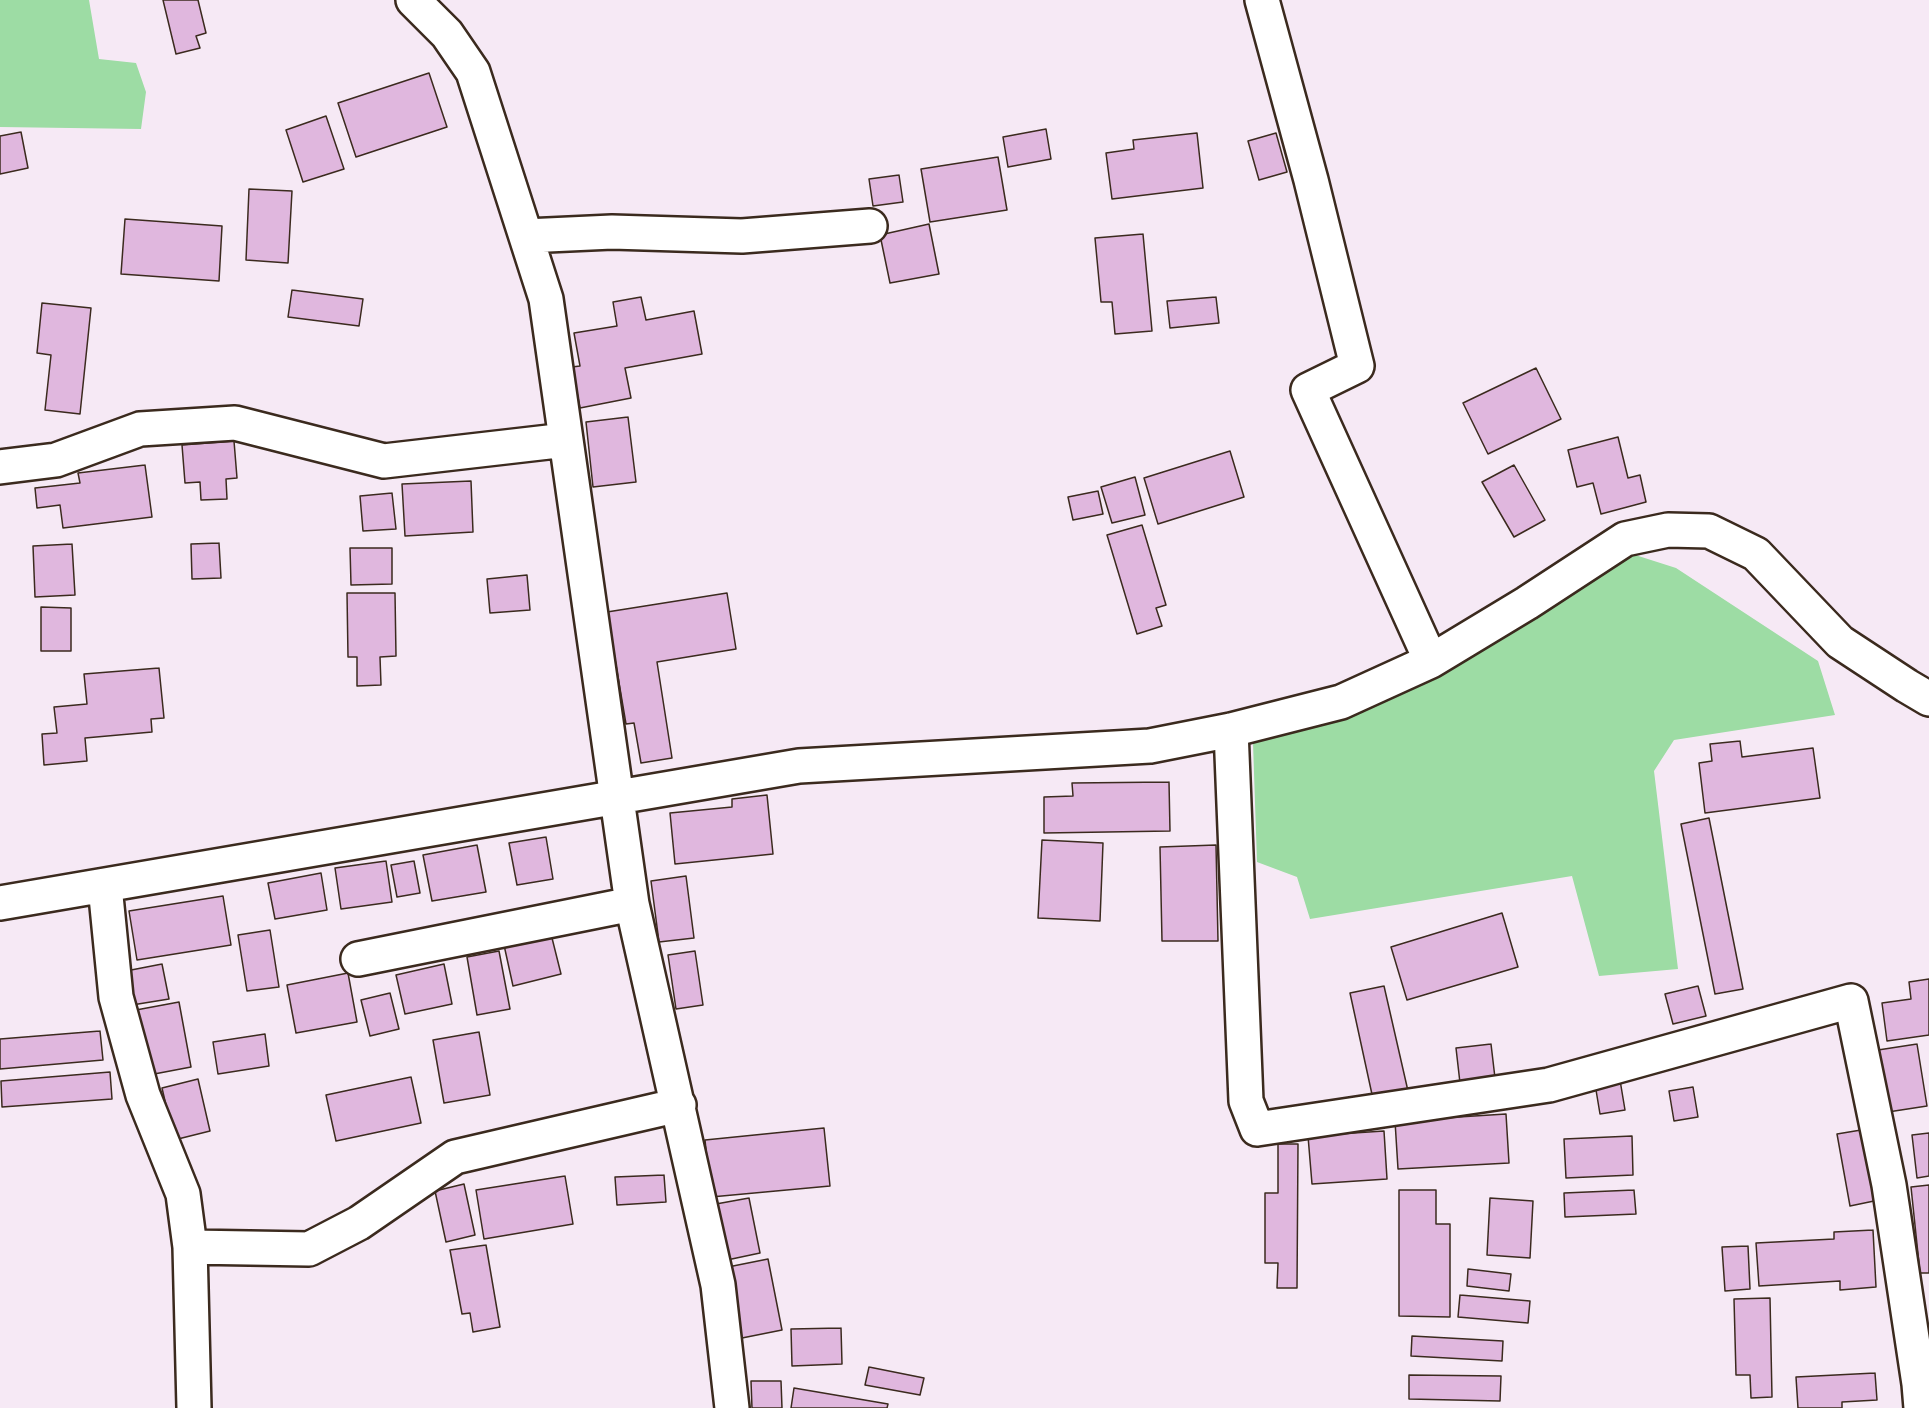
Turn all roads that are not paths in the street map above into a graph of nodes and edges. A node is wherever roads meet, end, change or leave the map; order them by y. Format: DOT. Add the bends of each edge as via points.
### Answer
graph roads {
  1 [pos="413,0"];
  2 [pos="1262,0"];
  3 [pos="870,226"];
  4 [pos="526,236"];
  5 [pos="566,440"];
  6 [pos="0,467"];
  7 [pos="1431,661"];
  8 [pos="1929,699"];
  9 [pos="1231,730"];
  10 [pos="616,798"];
  11 [pos="105,886"];
  12 [pos="0,903"];
  13 [pos="632,904"];
  14 [pos="358,959"];
  15 [pos="679,1105"];
  16 [pos="190,1247"];
  17 [pos="194,1408"];
  18 [pos="732,1408"];
  19 [pos="1921,1408"];
  1 -- 4 [label="street" via="447,34 474,72"];
  2 -- 7 [label="street" via="1357,366 1308,390"];
  3 -- 4 [label="street" via="742,236 612,232"];
  4 -- 5 [label="street" via="546,298"];
  5 -- 6 [label="street" via="384,462 235,423 140,429 56,460"];
  5 -- 10 [label="street"];
  7 -- 8 [label="street" via="1625,538 1668,530 1709,531 1756,554 1840,642"];
  7 -- 9 [label="street" via="1341,702"];
  9 -- 10 [label="street" via="1150,746 799,766"];
  9 -- 19 [label="street" via="1246,1101 1257,1129 1549,1085 1851,1001 1890,1185"];
  10 -- 11 [label="street"];
  10 -- 13 [label="street"];
  11 -- 12 [label="street"];
  11 -- 16 [label="street" via="117,998 143,1095 183,1194"];
  13 -- 14 [label="street"];
  13 -- 15 [label="street"];
  15 -- 16 [label="street" via="455,1156 359,1223 309,1249"];
  15 -- 18 [label="street" via="718,1285"];
  16 -- 17 [label="street"];
}
